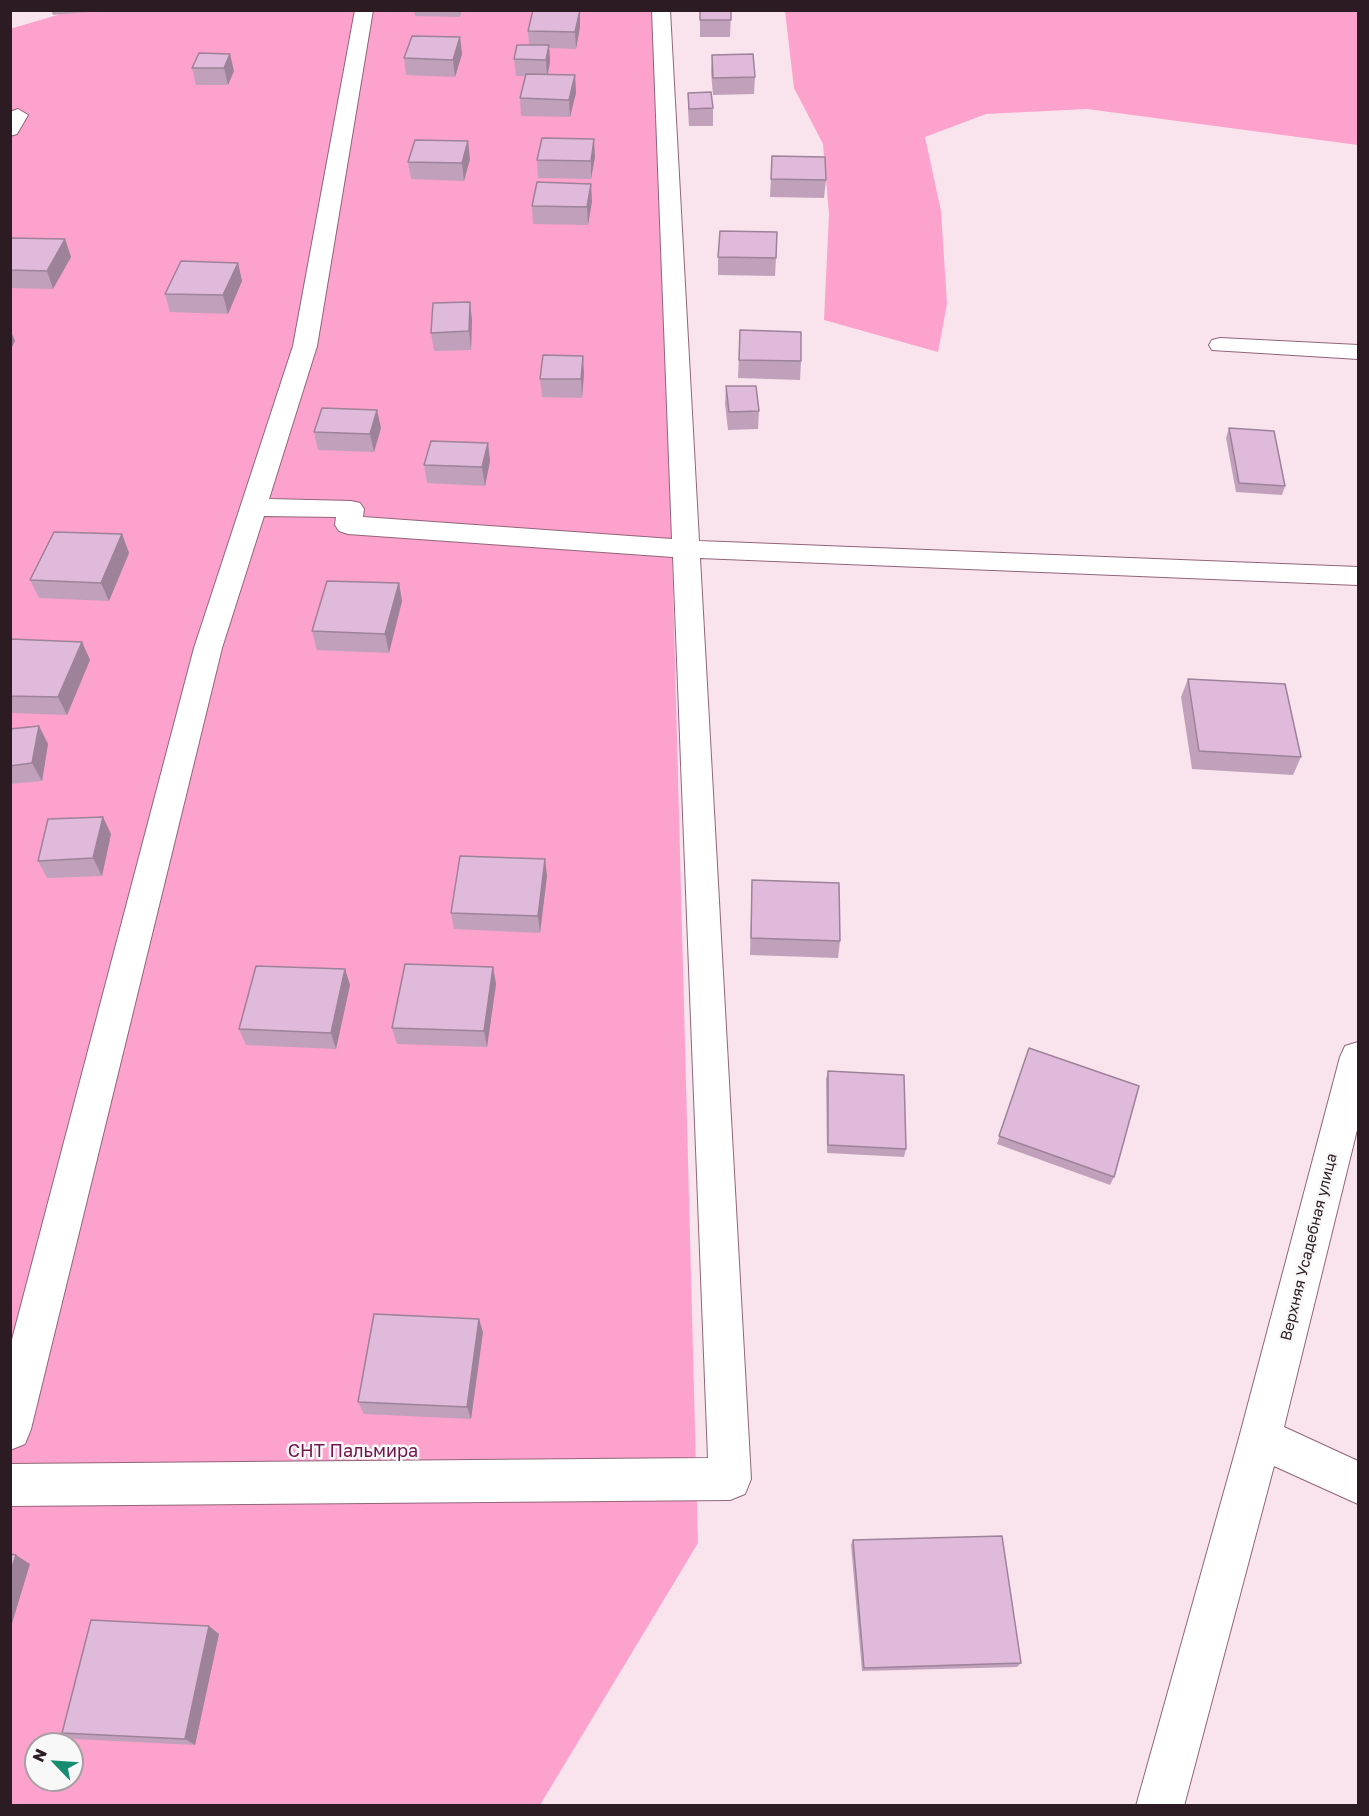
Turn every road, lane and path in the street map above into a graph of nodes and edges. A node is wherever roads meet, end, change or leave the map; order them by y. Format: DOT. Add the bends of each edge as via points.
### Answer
graph roads {
  1 [pos="364,10"];
  2 [pos="661,10"];
  3 [pos="1220,345"];
  4 [pos="1359,352"];
  5 [pos="254,507"];
  6 [pos="687,549"];
  7 [pos="1359,576"];
  8 [pos="1359,1057"];
  9 [pos="10,1429"];
  10 [pos="1260,1438"];
  11 [pos="1359,1483"];
  12 [pos="10,1485"];
  13 [pos="1160,1806"];
  1 -- 5 [label="street" via="305,346"];
  2 -- 6 [label="street"];
  3 -- 4 [label="lane"];
  5 -- 6 [label="street" via="351,509 348,525"];
  5 -- 9 [label="street" via="208,648"];
  6 -- 7 [label="street"];
  6 -- 12 [label="street" via="730,1479"];
  8 -- 10 [label="street, Верхняя Усадебная улица"];
  10 -- 11 [label="street"];
  10 -- 13 [label="street, Верхняя Усадебная улица"];
}
